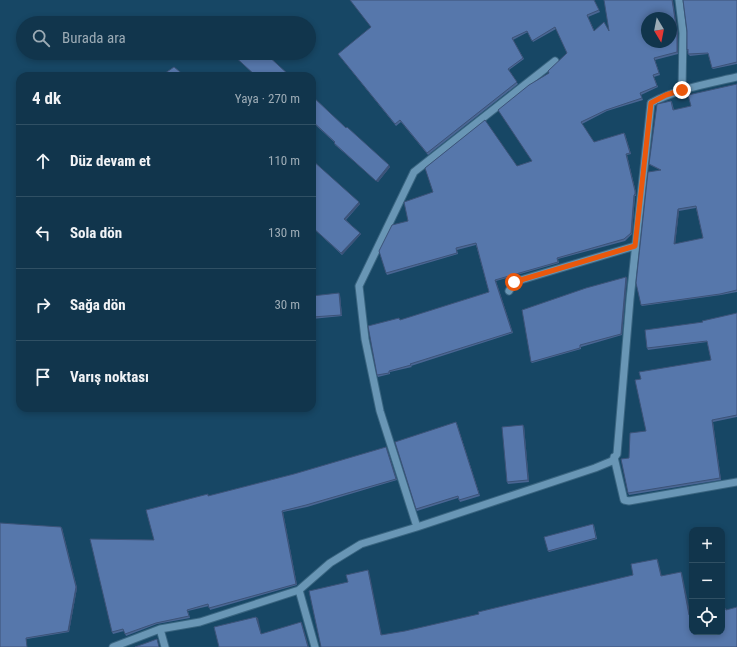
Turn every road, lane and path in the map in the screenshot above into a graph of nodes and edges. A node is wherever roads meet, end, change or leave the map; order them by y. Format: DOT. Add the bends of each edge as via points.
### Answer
graph roads {
  1 [pos="679,0"];
  2 [pos="555,61"];
  3 [pos="737,77"];
  4 [pos="682,90"];
  5 [pos="635,246"];
  6 [pos="509,291"];
  7 [pos="614,457"];
  8 [pos="737,482"];
  9 [pos="417,527"];
  10 [pos="299,590"];
  11 [pos="160,629"];
  12 [pos="113,647"];
  13 [pos="165,647"];
  14 [pos="315,647"];
  1 -- 4 [label="street" via="683,33"];
  2 -- 9 [label="street" via="414,172 359,286 365,339 380,411"];
  3 -- 4 [label="street"];
  4 -- 5 [label="street" via="651,103"];
  5 -- 6 [label="street" via="514,282"];
  5 -- 7 [label="street" via="617,454"];
  7 -- 8 [label="street" via="624,500"];
  7 -- 9 [label="street" via="612,461 595,468"];
  9 -- 10 [label="street" via="360,544 330,563"];
  10 -- 11 [label="street" via="200,622"];
  10 -- 14 [label="street"];
  11 -- 12 [label="street"];
  11 -- 13 [label="street"];
}
